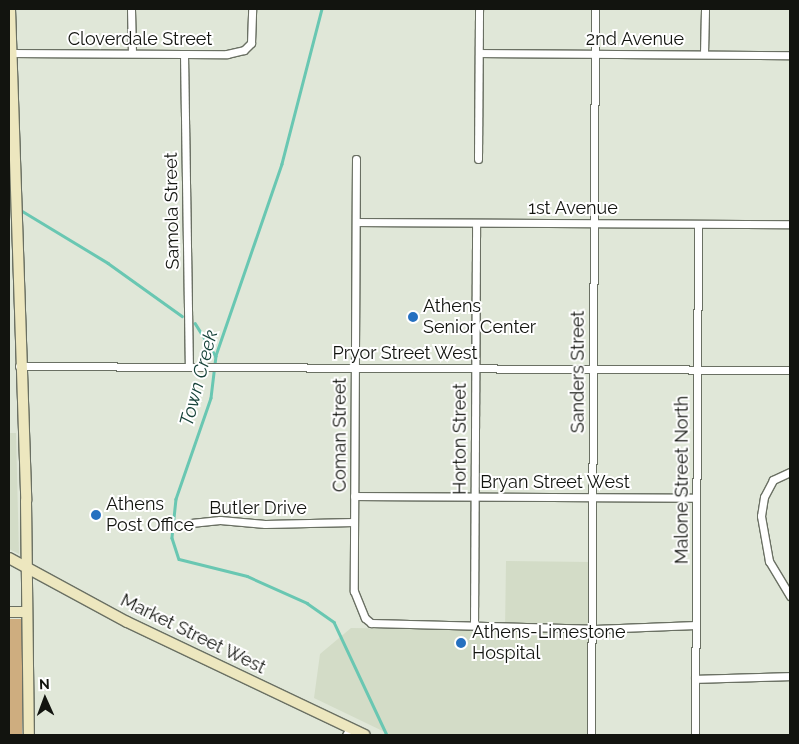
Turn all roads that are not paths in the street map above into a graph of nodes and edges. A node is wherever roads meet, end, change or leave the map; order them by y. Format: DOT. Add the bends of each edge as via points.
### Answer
graph roads {
  1 [pos="131,9"];
  2 [pos="252,9"];
  3 [pos="479,9"];
  4 [pos="595,9"];
  5 [pos="705,9"];
  6 [pos="10,14"];
  7 [pos="11,53"];
  8 [pos="132,53"];
  9 [pos="479,53"];
  10 [pos="184,54"];
  11 [pos="595,54"];
  12 [pos="704,54"];
  13 [pos="790,55"];
  14 [pos="356,159"];
  15 [pos="478,159"];
  16 [pos="12,218"];
  17 [pos="356,222"];
  18 [pos="476,223"];
  19 [pos="594,223"];
  20 [pos="698,224"];
  21 [pos="790,224"];
  22 [pos="19,366"];
  23 [pos="189,367"];
  24 [pos="355,368"];
  25 [pos="475,368"];
  26 [pos="593,369"];
  27 [pos="697,370"];
  28 [pos="790,370"];
  29 [pos="790,472"];
  30 [pos="354,496"];
  31 [pos="474,496"];
  32 [pos="592,497"];
  33 [pos="696,498"];
  34 [pos="354,522"];
  35 [pos="191,524"];
  36 [pos="9,558"];
  37 [pos="27,569"];
  38 [pos="790,596"];
  39 [pos="9,612"];
  40 [pos="27,612"];
  41 [pos="474,625"];
  42 [pos="696,625"];
  43 [pos="594,629"];
  44 [pos="790,676"];
  45 [pos="696,679"];
  46 [pos="348,732"];
  47 [pos="29,735"];
  48 [pos="365,735"];
  49 [pos="591,735"];
  50 [pos="695,735"];
  1 -- 8 [label="street"];
  2 -- 10 [label="street, Cloverdale Street" via="251,43 244,50 227,54"];
  3 -- 9 [label="street"];
  4 -- 11 [label="street, Sanders Street"];
  5 -- 12 [label="street"];
  6 -- 7 [label="street"];
  7 -- 8 [label="street, Cloverdale Street"];
  7 -- 16 [label="street"];
  8 -- 10 [label="street, Cloverdale Street"];
  9 -- 11 [label="street, 2nd Avenue"];
  9 -- 15 [label="street"];
  10 -- 23 [label="street, Samola Street"];
  11 -- 12 [label="street, 2nd Avenue"];
  11 -- 19 [label="street, Sanders Street"];
  12 -- 13 [label="street, 2nd Avenue"];
  14 -- 17 [label="street, Coman Street"];
  16 -- 22 [label="street"];
  17 -- 18 [label="street, 1st Avenue"];
  17 -- 24 [label="street, Coman Street"];
  18 -- 19 [label="street, 1st Avenue"];
  18 -- 25 [label="street, Horton Street"];
  19 -- 20 [label="street, 1st Avenue"];
  19 -- 26 [label="street, Sanders Street"];
  20 -- 21 [label="street, 1st Avenue"];
  20 -- 27 [label="street, Malone Street North"];
  22 -- 23 [label="street, Pryor Street West"];
  22 -- 37 [label="street"];
  23 -- 24 [label="street, Pryor Street West"];
  24 -- 25 [label="street, Pryor Street West"];
  24 -- 30 [label="street, Coman Street"];
  25 -- 26 [label="street, Pryor Street West"];
  25 -- 31 [label="street, Horton Street"];
  26 -- 27 [label="street, Pryor Street West"];
  26 -- 32 [label="street, Sanders Street"];
  27 -- 28 [label="street, Pryor Street West"];
  27 -- 33 [label="street, Malone Street North"];
  29 -- 38 [label="street" via="773,480 764,497 761,516 769,561"];
  30 -- 31 [label="street, Bryan Street West"];
  30 -- 34 [label="street, Coman Street"];
  31 -- 32 [label="street, Bryan Street West"];
  31 -- 41 [label="street, Horton Street"];
  32 -- 33 [label="street, Bryan Street West"];
  32 -- 43 [label="street, Sanders Street"];
  33 -- 42 [label="street, Malone Street North"];
  34 -- 35 [label="street, Butler Drive" via="265,524 220,520"];
  34 -- 41 [label="street, Coman Street" via="354,591 365,618 371,623"];
  36 -- 37 [label="street, Market Street West"];
  37 -- 40 [label="street"];
  37 -- 46 [label="street, Market Street West"];
  39 -- 40 [label="street"];
  40 -- 47 [label="street"];
  41 -- 43 [label="street"];
  42 -- 43 [label="street"];
  42 -- 45 [label="street, Malone Street North"];
  43 -- 49 [label="street, Sanders Street"];
  44 -- 45 [label="street"];
  45 -- 50 [label="street, Malone Street North"];
  46 -- 48 [label="street, Market Street West"];
}
